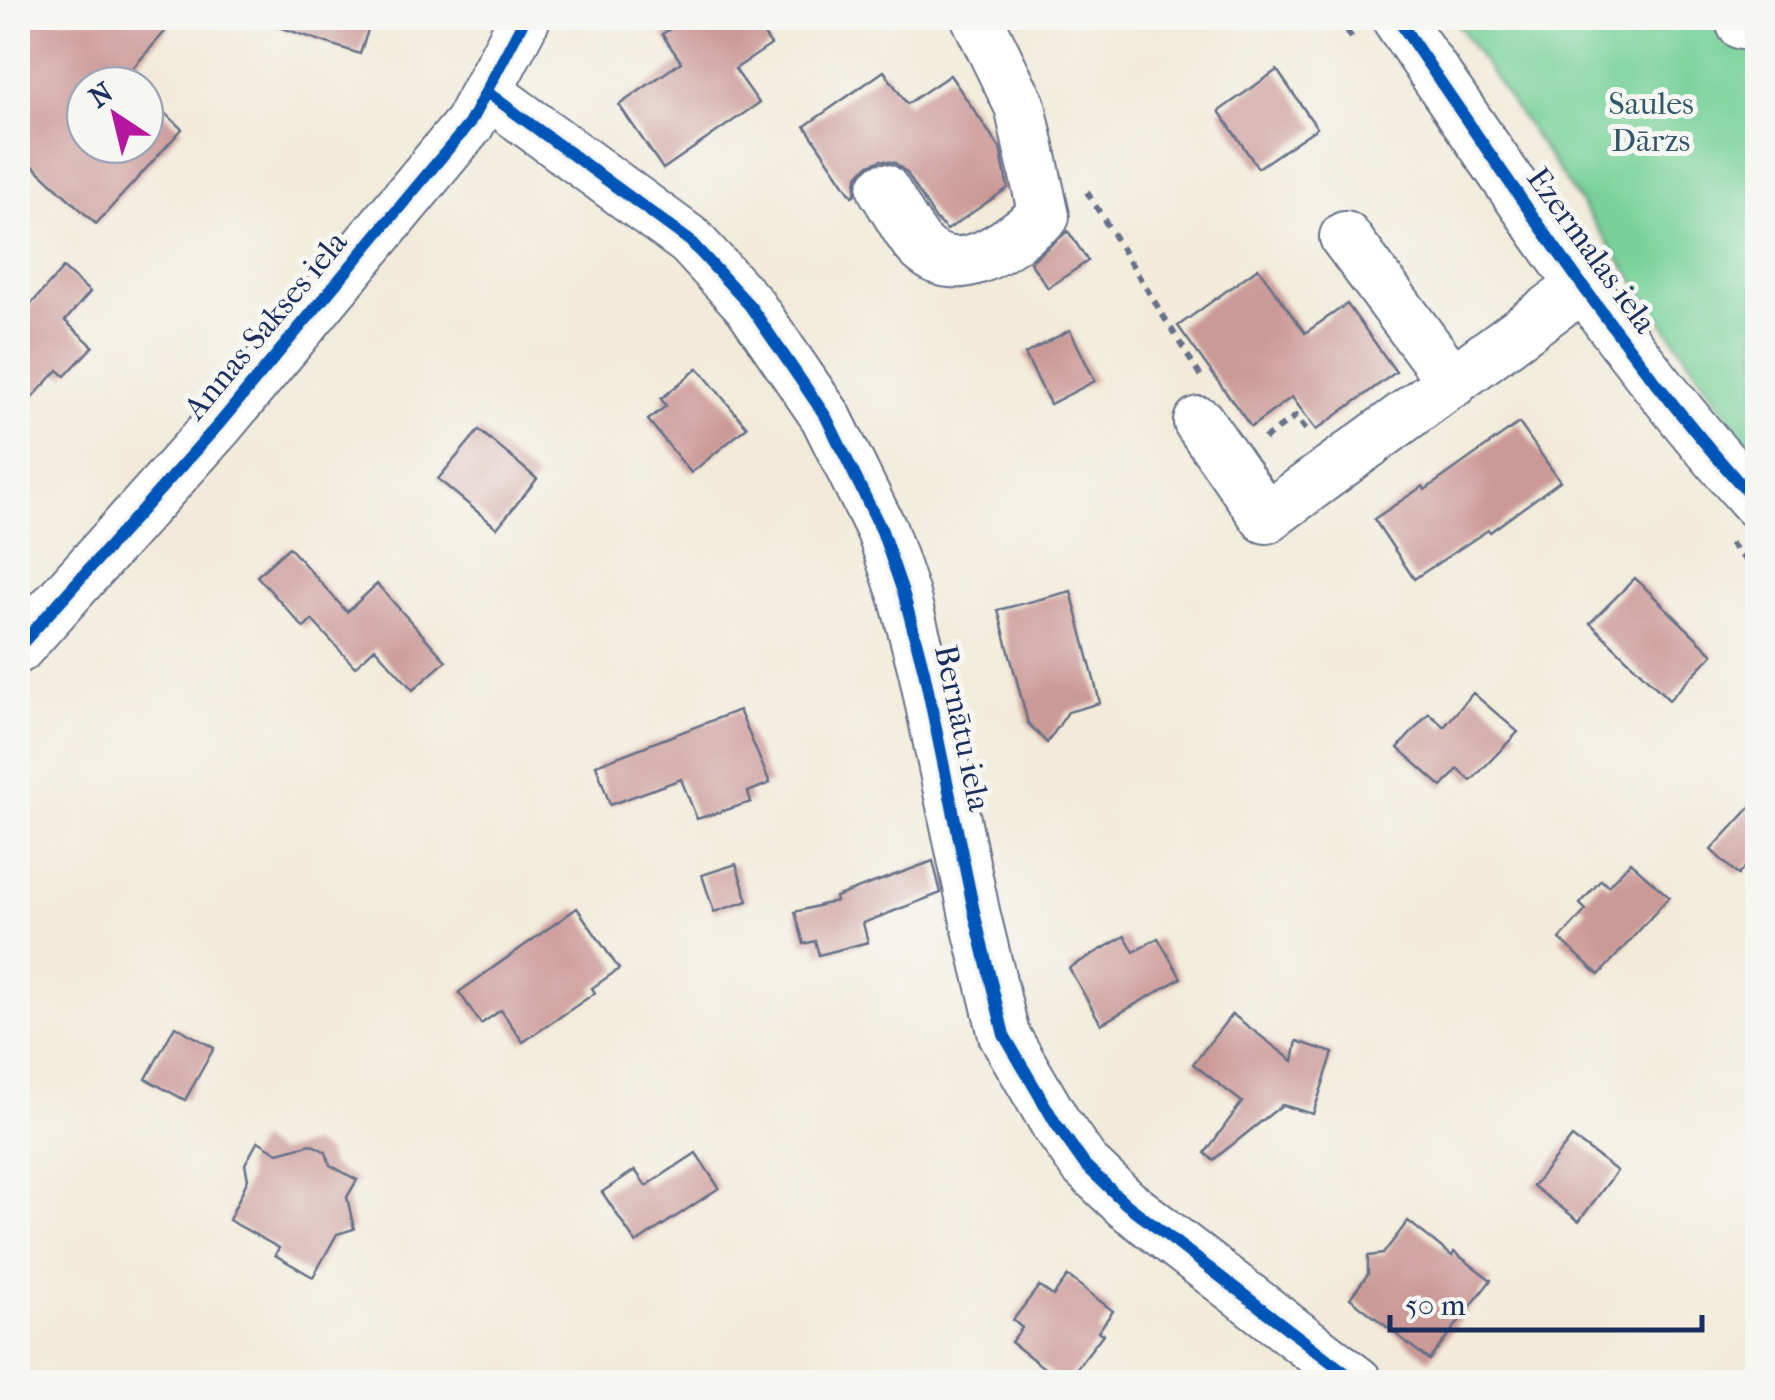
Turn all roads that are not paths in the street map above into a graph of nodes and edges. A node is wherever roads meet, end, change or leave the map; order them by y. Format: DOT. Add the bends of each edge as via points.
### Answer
graph roads {
  1 [pos="526,18"];
  2 [pos="977,18"];
  3 [pos="1396,18"];
  4 [pos="1741,18"];
  5 [pos="1758,22"];
  6 [pos="488,93"];
  7 [pos="883,188"];
  8 [pos="1345,237"];
  9 [pos="1581,287"];
  10 [pos="1453,382"];
  11 [pos="1202,403"];
  12 [pos="1758,504"];
  13 [pos="18,648"];
  14 [pos="1357,1382"];
  1 -- 6 [label="street, Annas Sakses iela"];
  2 -- 7 [label="street" via="1020,106 1044,216 986,257 948,262 924,249"];
  3 -- 9 [label="street, Ezermalas iela"];
  4 -- 5 [label="street" via="1742,24"];
  6 -- 13 [label="street, Annas Sakses iela" via="220,424"];
  6 -- 14 [label="street, Bernātu iela" via="690,242 750,306 826,417 882,531 904,595 1004,1035 1056,1124 1085,1165 1126,1204"];
  8 -- 10 [label="street"];
  9 -- 10 [label="street"];
  9 -- 12 [label="street, Ezermalas iela" via="1690,429"];
  10 -- 11 [label="street" via="1266,518"];
}
